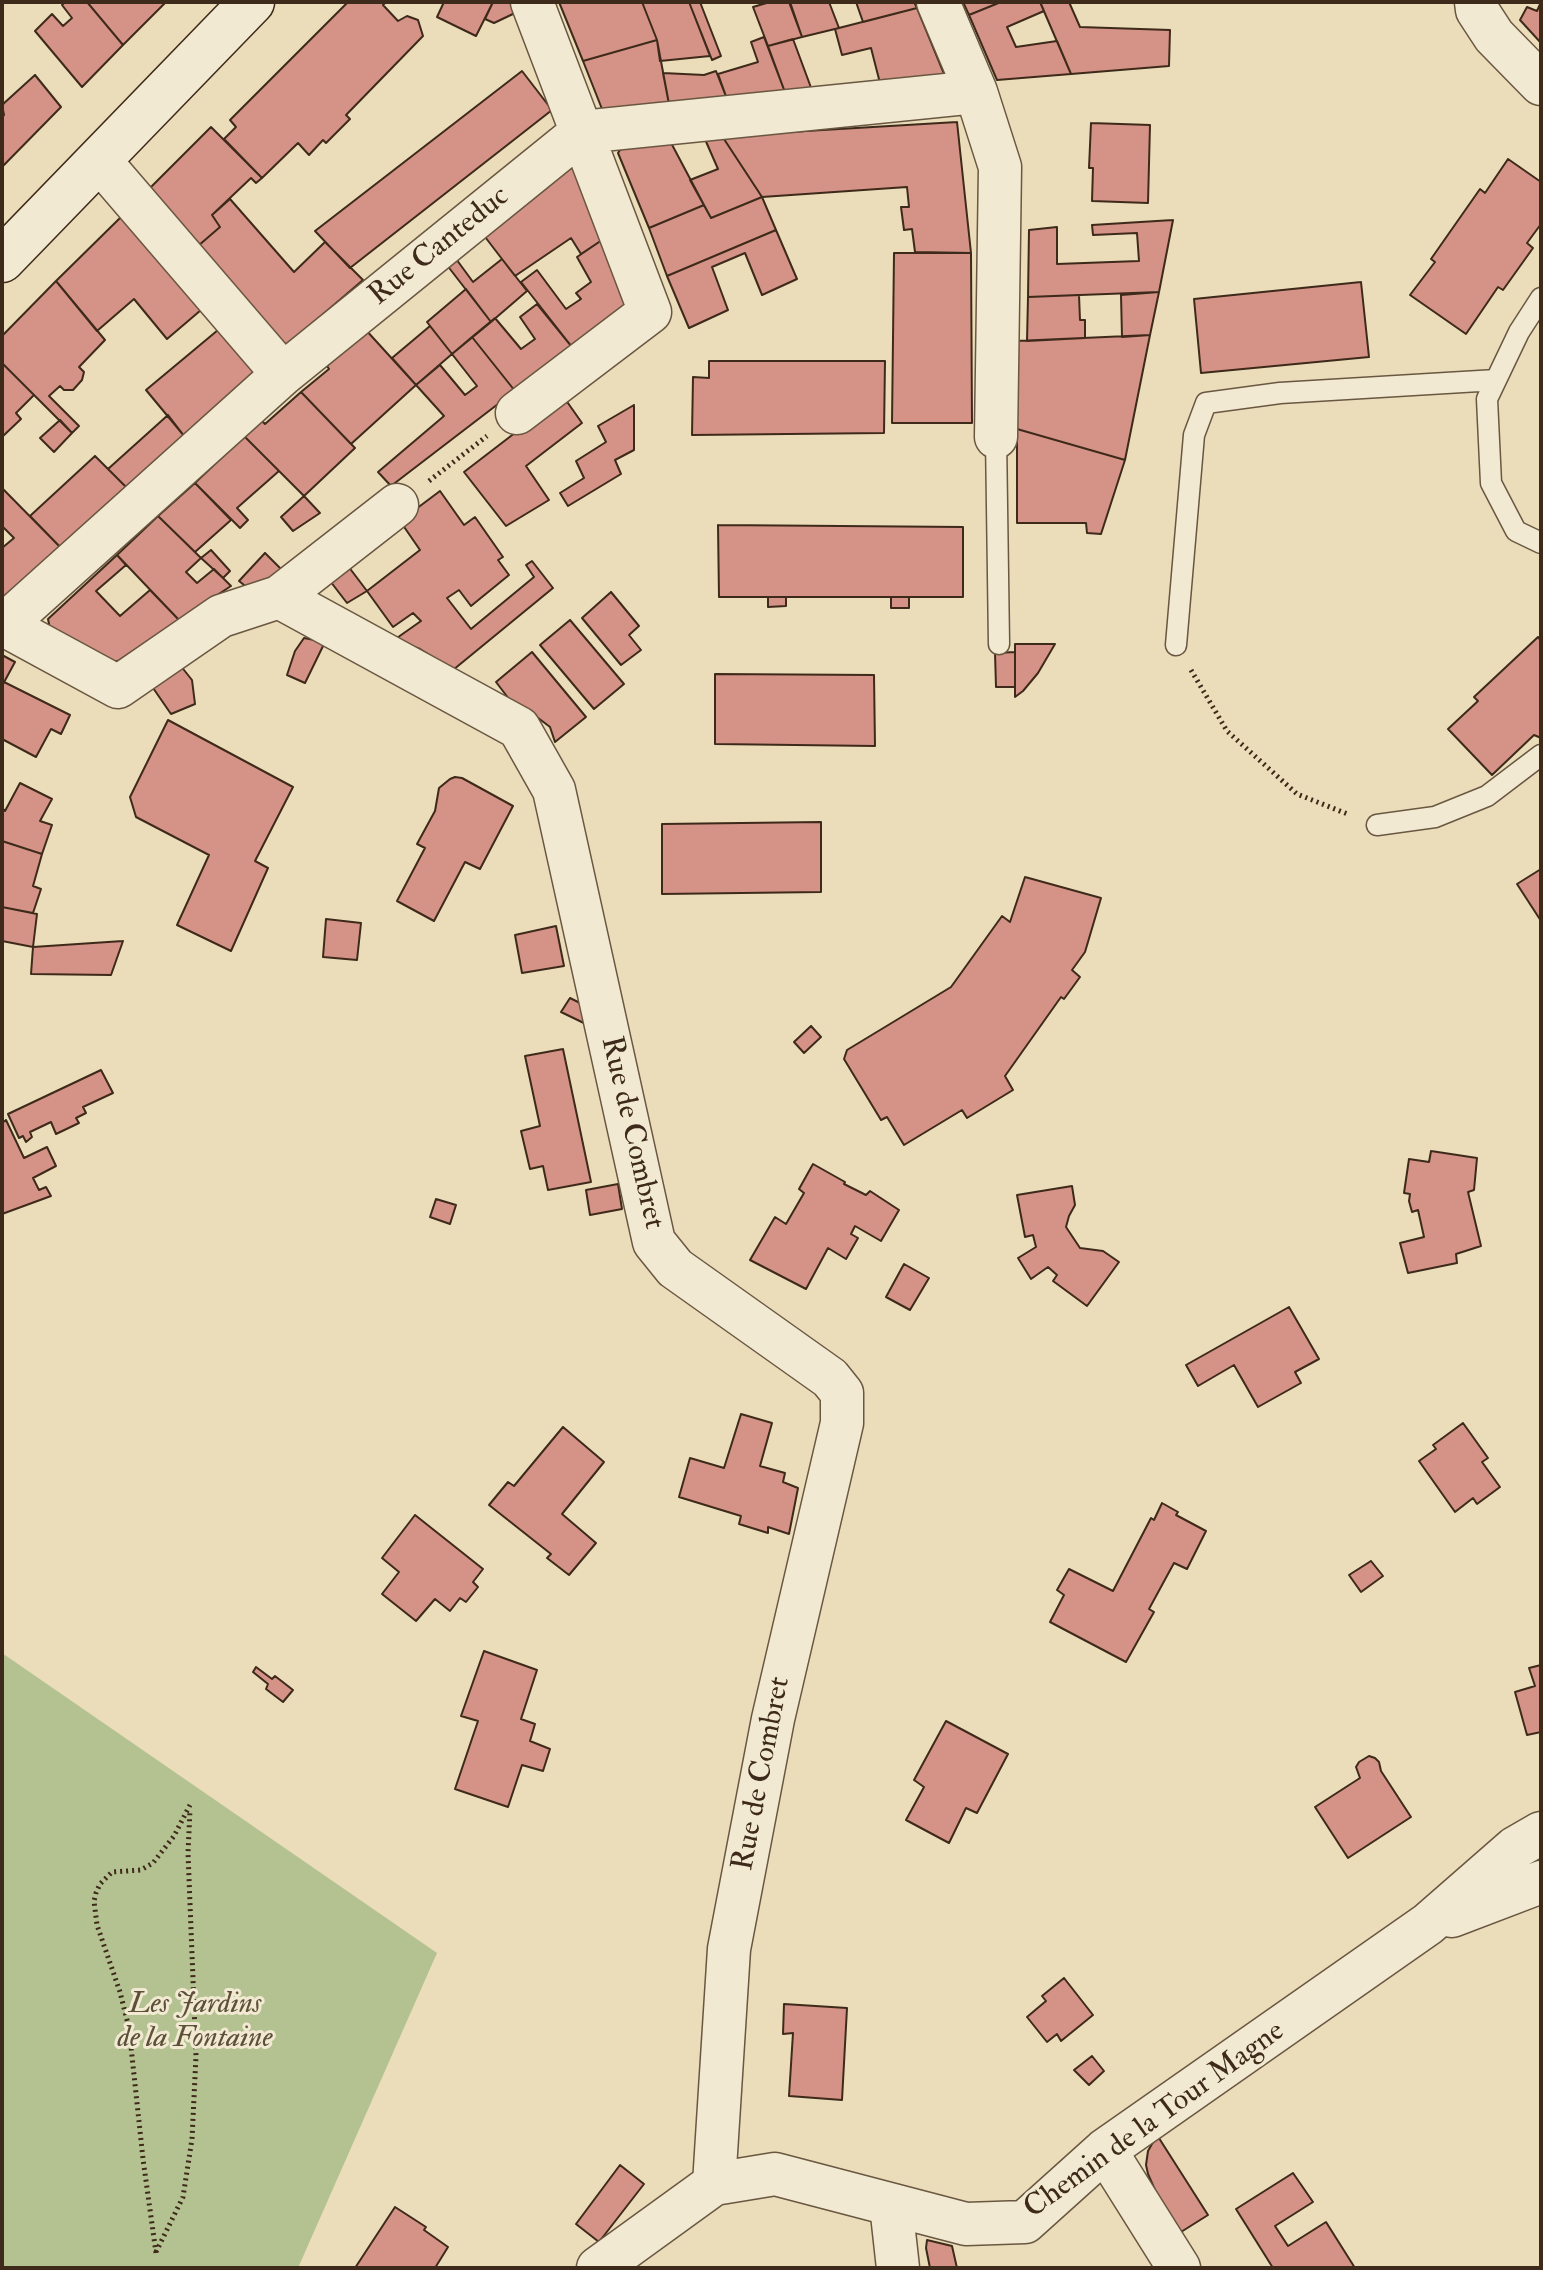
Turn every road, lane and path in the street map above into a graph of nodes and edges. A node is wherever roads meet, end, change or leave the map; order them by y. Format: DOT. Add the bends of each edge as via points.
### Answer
graph roads {
  1 [pos="252,2"];
  2 [pos="532,2"];
  3 [pos="938,2"];
  4 [pos="1476,2"];
  5 [pos="1541,84"];
  6 [pos="976,92"];
  7 [pos="582,132"];
  8 [pos="99,160"];
  9 [pos="2,260"];
  10 [pos="1541,298"];
  11 [pos="283,374"];
  12 [pos="1496,380"];
  13 [pos="517,413"];
  14 [pos="996,437"];
  15 [pos="397,505"];
  16 [pos="1541,543"];
  17 [pos="279,597"];
  18 [pos="3,625"];
  19 [pos="999,644"];
  20 [pos="1176,645"];
  21 [pos="1541,755"];
  22 [pos="1377,825"];
  23 [pos="1541,1833"];
  24 [pos="1541,1882"];
  25 [pos="1428,1924"];
  26 [pos="1105,2150"];
  27 [pos="714,2184"];
  28 [pos="891,2205"];
  29 [pos="156,2253"];
  30 [pos="598,2268"];
  31 [pos="898,2268"];
  32 [pos="1179,2268"];
  1 -- 8 [label="main road"];
  2 -- 7 [label="street"];
  3 -- 6 [label="street"];
  4 -- 5 [label="street" via="1494,36"];
  6 -- 7 [label="street"];
  6 -- 14 [label="street" via="1000,167"];
  7 -- 11 [label="street, Rue Canteduc"];
  7 -- 13 [label="street" via="650,312"];
  8 -- 9 [label="main road"];
  8 -- 11 [label="street"];
  10 -- 12 [label="lane"];
  11 -- 18 [label="street, Rue Canteduc"];
  12 -- 16 [label="lane" via="1487,399 1491,483 1516,531"];
  12 -- 20 [label="lane" via="1280,393 1206,403 1194,435"];
  13 -- 15 [label="path"];
  14 -- 19 [label="lane"];
  15 -- 17 [label="street"];
  17 -- 18 [label="street" via="221,616 118,687"];
  17 -- 27 [label="street, Rue de Combret" via="519,728 554,790 654,1242 675,1268 830,1378 842,1393 842,1423 773,1719 729,1949"];
  20 -- 22 [label="path" via="1227,731 1297,794"];
  21 -- 22 [label="lane" via="1487,796 1435,817"];
  23 -- 25 [label="street, Chemin de la Tour Magne" via="1515,1848"];
  24 -- 25 [label="street, Chemin de la Tour Magne"];
  25 -- 26 [label="street, Chemin de la Tour Magne"];
  26 -- 28 [label="street, Chemin de la Tour Magne" via="1025,2222 966,2224"];
  26 -- 32 [label="street"];
  27 -- 28 [label="street, Chemin de la Tour Magne" via="775,2174"];
  27 -- 30 [label="street, Chemin de la Tour Magne"];
  28 -- 31 [label="street"];
  29 -- 29 [label="path" via="129,2028 94,1901 112,1872 141,1870 153,1863 190,1805 196,2056 192,2139 183,2197"];
}
